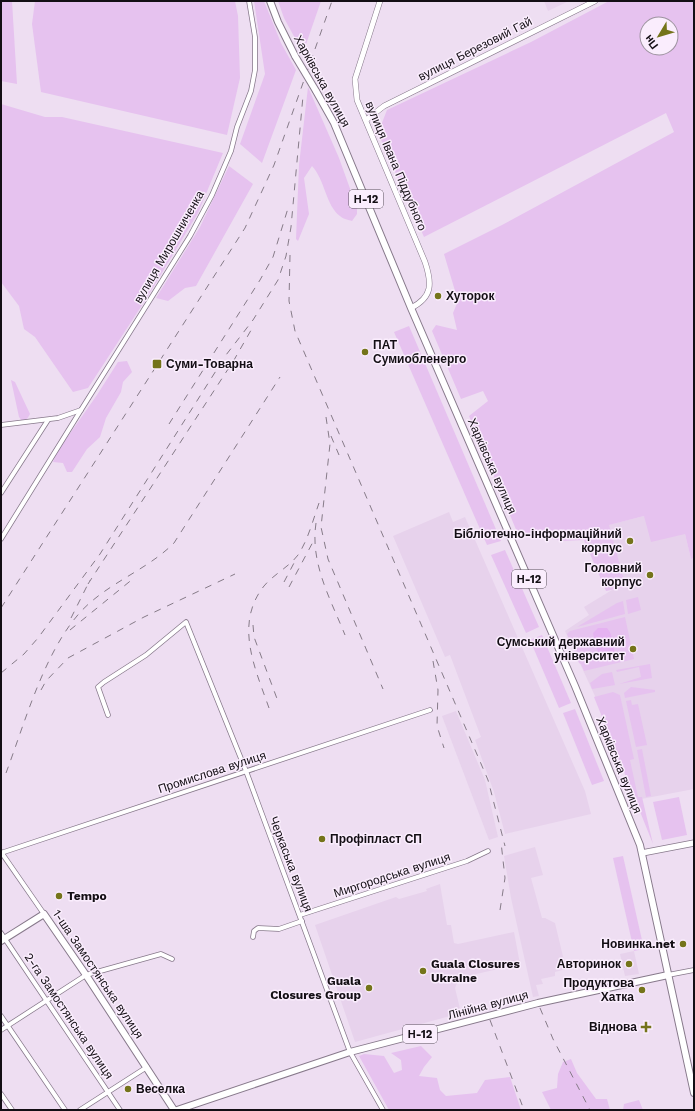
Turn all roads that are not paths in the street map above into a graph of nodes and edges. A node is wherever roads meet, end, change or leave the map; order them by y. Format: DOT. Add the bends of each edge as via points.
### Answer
graph roads {
  1 [pos="249,1"];
  2 [pos="270,1"];
  3 [pos="380,1"];
  4 [pos="595,1"];
  5 [pos="366,120"];
  6 [pos="411,308"];
  7 [pos="81,410"];
  8 [pos="48,420"];
  9 [pos="1,425"];
  10 [pos="1,493"];
  11 [pos="1,539"];
  12 [pos="430,710"];
  13 [pos="108,715"];
  14 [pos="246,771"];
  15 [pos="694,843"];
  16 [pos="488,851"];
  17 [pos="1,852"];
  18 [pos="642,853"];
  19 [pos="44,914"];
  20 [pos="300,915"];
  21 [pos="302,922"];
  22 [pos="1,933"];
  23 [pos="253,937"];
  24 [pos="3,940"];
  25 [pos="172,960"];
  26 [pos="694,970"];
  27 [pos="86,975"];
  28 [pos="668,976"];
  29 [pos="46,999"];
  30 [pos="1,1016"];
  31 [pos="7,1026"];
  32 [pos="1,1030"];
  33 [pos="350,1052"];
  34 [pos="147,1067"];
  35 [pos="108,1092"];
  36 [pos="694,1093"];
  37 [pos="1,1094"];
  38 [pos="12,1110"];
  39 [pos="65,1110"];
  40 [pos="80,1110"];
  41 [pos="120,1110"];
  42 [pos="174,1110"];
  43 [pos="177,1110"];
  44 [pos="383,1110"];
  1 -- 7 [label="street, вулиця Мирошниченка" via="255,37 255,70 251,91 231,151 212,195 190,236"];
  2 -- 6 [label="main road, Харківська вулиця / Н-12, bridge" via="295,56 334,123"];
  3 -- 5 [label="street, вулиця Івана Піддубного" via="355,79 357,100"];
  4 -- 5 [label="street, вулиця Березовий Гай" via="384,106"];
  5 -- 6 [label="street, вулиця Івана Піддубного" via="430,278 430,289 420,304"];
  6 -- 18 [label="main road, Харківська вулиця / Н-12" via="573,681"];
  7 -- 8 [label="street" via="69,416"];
  7 -- 11 [label="street, вулиця Мирошниченка"];
  8 -- 9 [label="street"];
  8 -- 10 [label="street"];
  12 -- 14 [label="street, Промислова вулиця"];
  13 -- 14 [label="street, Черкаська вулиця" via="98,687 146,655 186,622"];
  14 -- 17 [label="street, Промислова вулиця"];
  14 -- 20 [label="street, Черкаська вулиця"];
  15 -- 18 [label="main road"];
  16 -- 20 [label="street, Миргородська вулиця" via="460,864"];
  17 -- 19 [label="street, 1-ша Замостянська вулиця"];
  18 -- 28 [label="main road, Харківська вулиця / Н-12"];
  19 -- 24 [label="main road"];
  19 -- 27 [label="main road, 1-ша Замостянська вулиця"];
  20 -- 21 [label="street, Черкаська вулиця"];
  21 -- 23 [label="street" via="279,929 258,928 254,930"];
  21 -- 33 [label="street, Черкаська вулиця"];
  22 -- 24 [label="street, 2-га Замостянська вулиця"];
  24 -- 29 [label="street, 2-га Замостянська вулиця"];
  25 -- 27 [label="street" via="161,954"];
  26 -- 28 [label="street, Лінійна вулиця"];
  27 -- 29 [label="street"];
  27 -- 34 [label="main road, 1-ша Замостянська вулиця"];
  28 -- 33 [label="main road, Лінійна вулиця / Н-12" via="538,1003"];
  28 -- 36 [label="main road, Харківська вулиця"];
  29 -- 31 [label="street"];
  29 -- 35 [label="street, 2-га Замостянська вулиця"];
  30 -- 31 [label="street"];
  31 -- 32 [label="street"];
  31 -- 39 [label="street"];
  33 -- 43 [label="main road, Лінійна вулиця / Н-12"];
  33 -- 44 [label="street, Черкаська вулиця"];
  34 -- 35 [label="street"];
  34 -- 42 [label="main road, 1-ша Замостянська вулиця"];
  35 -- 40 [label="street"];
  35 -- 41 [label="street, 2-га Замостянська вулиця"];
  37 -- 38 [label="street"];
}
